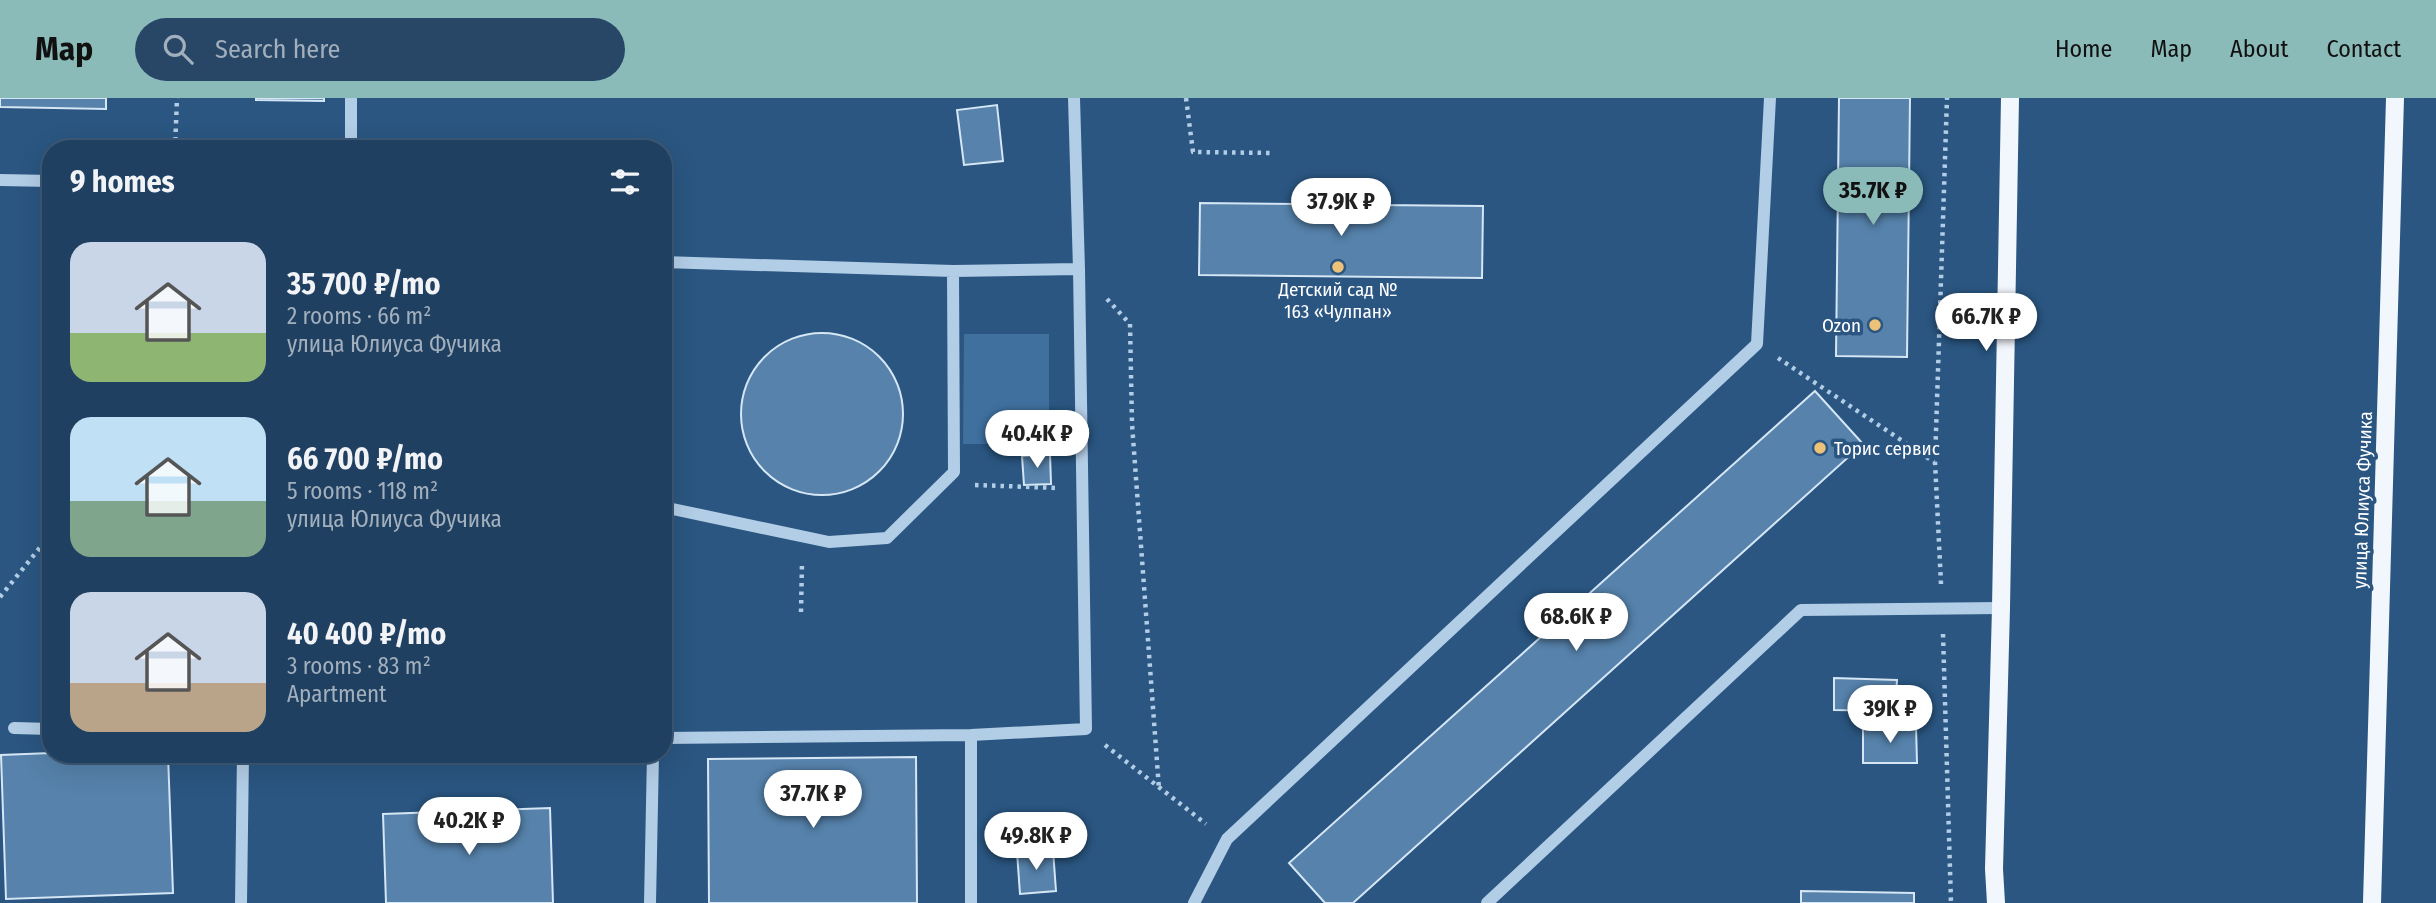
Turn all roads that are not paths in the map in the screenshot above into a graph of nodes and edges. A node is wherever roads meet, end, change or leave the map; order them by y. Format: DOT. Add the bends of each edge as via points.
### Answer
graph roads {
  1 [pos="351,98"];
  2 [pos="1074,98"];
  3 [pos="1770,98"];
  4 [pos="2010,98"];
  5 [pos="2395,98"];
  6 [pos="351,140"];
  7 [pos="0,180"];
  8 [pos="42,181"];
  9 [pos="672,262"];
  10 [pos="1079,269"];
  11 [pos="953,271"];
  12 [pos="672,509"];
  13 [pos="2001,608"];
  14 [pos="14,728"];
  15 [pos="42,729"];
  16 [pos="971,734"];
  17 [pos="672,738"];
  18 [pos="243,763"];
  19 [pos="653,763"];
  20 [pos="241,903"];
  21 [pos="650,903"];
  22 [pos="971,903"];
  23 [pos="1194,903"];
  24 [pos="1487,903"];
  25 [pos="1996,903"];
  26 [pos="2372,903"];
  1 -- 6 [label="lane"];
  2 -- 10 [label="lane"];
  3 -- 23 [label="lane" via="1757,344 1227,839"];
  4 -- 13 [label="main road"];
  5 -- 26 [label="main road, улица Юлиуса Фучика"];
  7 -- 8 [label="lane"];
  9 -- 11 [label="lane"];
  10 -- 11 [label="lane"];
  10 -- 16 [label="lane" via="1086,729"];
  11 -- 12 [label="lane" via="954,472 887,538 830,542"];
  13 -- 24 [label="lane" via="1801,610"];
  13 -- 25 [label="main road"];
  14 -- 15 [label="lane"];
  16 -- 17 [label="lane"];
  16 -- 22 [label="lane"];
  18 -- 20 [label="lane"];
  19 -- 21 [label="lane"];
}
